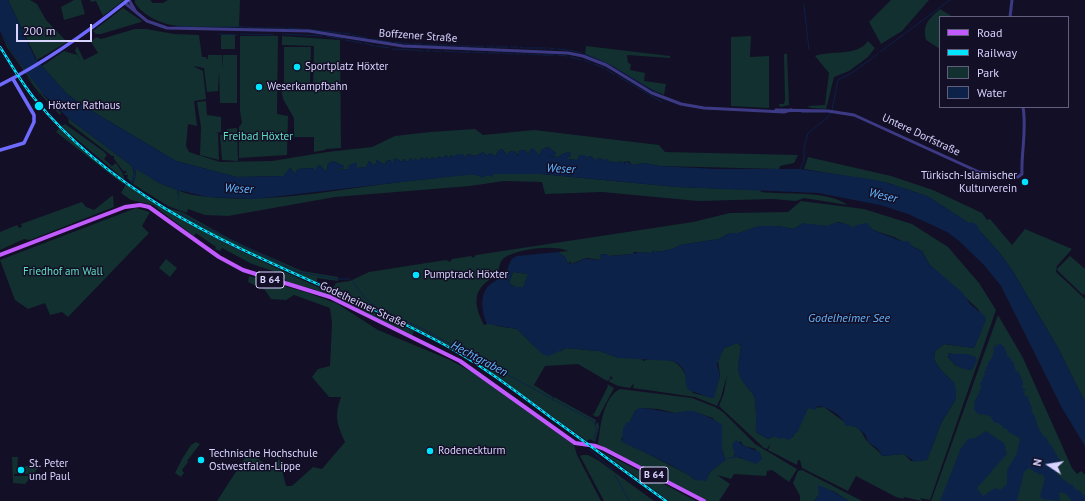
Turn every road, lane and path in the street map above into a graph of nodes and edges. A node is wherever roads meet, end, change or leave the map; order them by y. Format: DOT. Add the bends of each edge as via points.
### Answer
graph roads {
  1 [pos="128,0"];
  2 [pos="1012,0"];
  3 [pos="124,3"];
  4 [pos="136,12"];
  5 [pos="1010,16"];
  6 [pos="13,78"];
  7 [pos="0,85"];
  8 [pos="1023,108"];
  9 [pos="776,110"];
  10 [pos="0,150"];
  11 [pos="0,255"];
  12 [pos="704,501"];
  1 -- 3 [label="main road"];
  1 -- 4 [label="street, Boffzener Straße"];
  2 -- 5 [label="street"];
  3 -- 4 [label="street, Boffzener Straße"];
  3 -- 6 [label="main road" via="66,47"];
  4 -- 9 [label="street, Boffzener Straße" via="152,24 172,29 309,31 403,46 569,53 606,65 642,88 670,100 704,108"];
  6 -- 7 [label="main road"];
  6 -- 10 [label="main road" via="34,115 34,122 26,140 20,145"];
  8 -- 9 [label="street, Untere Dorfstraße" via="1025,130 1020,177 979,172 861,118 828,111"];
  11 -- 12 [label="main road, Godelheimer Straße / B 64" via="127,206 149,207 232,265 267,279 330,297 460,361 575,443 604,449"];
}
